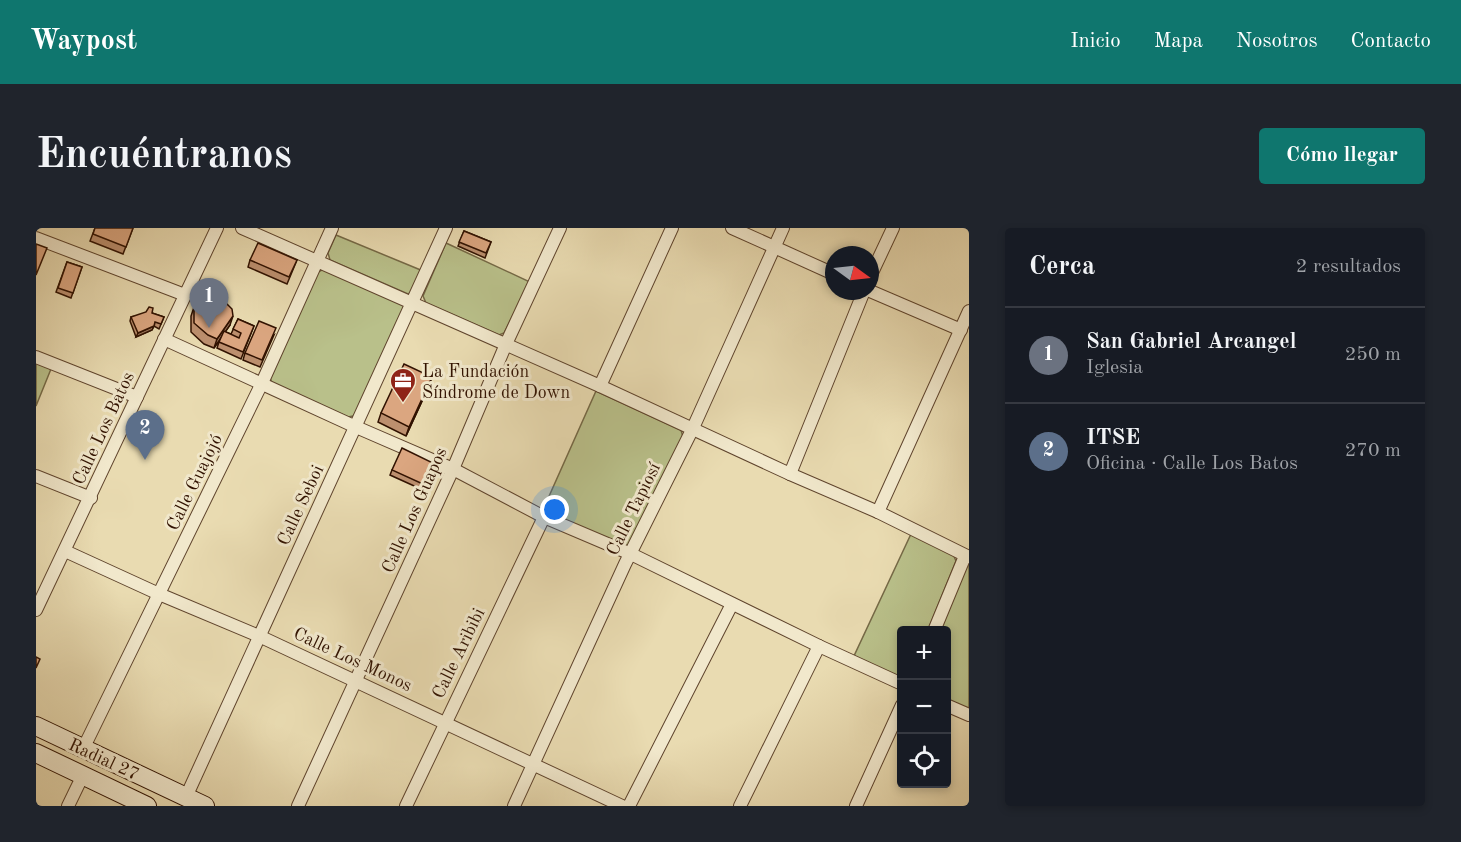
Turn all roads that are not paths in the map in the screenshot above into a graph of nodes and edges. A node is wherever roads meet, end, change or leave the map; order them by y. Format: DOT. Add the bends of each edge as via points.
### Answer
graph roads {
  1 [pos="217,228"];
  2 [pos="242,228"];
  3 [pos="332,228"];
  4 [pos="446,228"];
  5 [pos="560,228"];
  6 [pos="672,228"];
  7 [pos="732,228"];
  8 [pos="783,228"];
  9 [pos="893,228"];
  10 [pos="36,238"];
  11 [pos="774,247"];
  12 [pos="879,258"];
  13 [pos="317,260"];
  14 [pos="825,270"];
  15 [pos="185,295"];
  16 [pos="879,295"];
  17 [pos="860,300"];
  18 [pos="414,303"];
  19 [pos="969,311"];
  20 [pos="961,330"];
  21 [pos="164,339"];
  22 [pos="506,344"];
  23 [pos="36,357"];
  24 [pos="262,383"];
  25 [pos="600,386"];
  26 [pos="137,397"];
  27 [pos="356,427"];
  28 [pos="693,428"];
  29 [pos="453,469"];
  30 [pos="790,474"];
  31 [pos="36,477"];
  32 [pos="90,498"];
  33 [pos="878,512"];
  34 [pos="544,517"];
  35 [pos="65,551"];
  36 [pos="631,554"];
  37 [pos="967,556"];
  38 [pos="159,594"];
  39 [pos="39,595"];
  40 [pos="732,604"];
  41 [pos="36,610"];
  42 [pos="936,626"];
  43 [pos="259,636"];
  44 [pos="819,646"];
  45 [pos="356,680"];
  46 [pos="897,682"];
  47 [pos="951,707"];
  48 [pos="969,715"];
  49 [pos="897,716"];
  50 [pos="446,722"];
  51 [pos="36,726"];
  52 [pos="60,738"];
  53 [pos="84,749"];
  54 [pos="41,756"];
  55 [pos="532,765"];
  56 [pos="79,773"];
  57 [pos="186,797"];
  58 [pos="68,806"];
  59 [pos="147,806"];
  60 [pos="205,806"];
  61 [pos="298,806"];
  62 [pos="406,806"];
  63 [pos="514,806"];
  64 [pos="622,806"];
  65 [pos="629,806"];
  66 [pos="740,806"];
  67 [pos="856,806"];
  1 -- 15 [label="street, Calle Los Batos"];
  2 -- 13 [label="street"];
  3 -- 13 [label="street, Calle Guajojó"];
  4 -- 18 [label="street, Calle Seboi"];
  5 -- 22 [label="street, Calle Los Guapos"];
  6 -- 25 [label="street"];
  7 -- 11 [label="street"];
  8 -- 11 [label="street, Calle Tapiosí"];
  9 -- 12 [label="street"];
  10 -- 15 [label="street"];
  11 -- 14 [label="street"];
  11 -- 28 [label="street, Calle Tapiosí"];
  13 -- 18 [label="street"];
  13 -- 24 [label="street, Calle Guajojó"];
  15 -- 21 [label="street, Calle Los Batos"];
  16 -- 20 [label="street"];
  17 -- 30 [label="street"];
  18 -- 22 [label="street"];
  18 -- 27 [label="street, Calle Seboi"];
  19 -- 20 [label="street"];
  20 -- 33 [label="street"];
  21 -- 24 [label="street"];
  21 -- 26 [label="street, Calle Los Batos"];
  22 -- 25 [label="street"];
  22 -- 29 [label="street, Calle Los Guapos"];
  23 -- 26 [label="street"];
  24 -- 27 [label="street"];
  24 -- 38 [label="street, Calle Guajojó"];
  25 -- 28 [label="street"];
  26 -- 32 [label="street, Calle Los Batos"];
  27 -- 29 [label="street"];
  27 -- 43 [label="street, Calle Seboi"];
  28 -- 30 [label="street"];
  28 -- 36 [label="street, Calle Tapiosí"];
  29 -- 34 [label="street"];
  29 -- 45 [label="street, Calle Los Guapos"];
  30 -- 33 [label="street"];
  31 -- 32 [label="street"];
  32 -- 35 [label="street, Calle Los Batos"];
  33 -- 37 [label="street"];
  34 -- 36 [label="street"];
  34 -- 50 [label="street, Calle Aribibi"];
  35 -- 38 [label="street, Calle Los Monos"];
  35 -- 39 [label="street, Calle Los Batos"];
  36 -- 40 [label="street"];
  36 -- 55 [label="street, Calle Tapiosí"];
  37 -- 42 [label="street"];
  38 -- 43 [label="street, Calle Los Monos"];
  38 -- 53 [label="street, Calle Guajojó"];
  39 -- 41 [label="street, Calle Los Batos"];
  40 -- 44 [label="street"];
  40 -- 65 [label="street"];
  43 -- 45 [label="street, Calle Los Monos"];
  43 -- 57 [label="street, Calle Seboi"];
  44 -- 46 [label="street"];
  44 -- 66 [label="street"];
  45 -- 50 [label="street, Calle Los Monos"];
  45 -- 61 [label="street, Calle Los Guapos"];
  47 -- 48 [label="street"];
  49 -- 67 [label="street"];
  50 -- 55 [label="street, Calle Los Monos"];
  50 -- 62 [label="street, Calle Aribibi"];
  51 -- 52 [label="street, Radial 27"];
  52 -- 53 [label="street, Radial 27"];
  52 -- 54 [label="street" via="60,753 54,757"];
  53 -- 56 [label="street" via="71,757"];
  53 -- 57 [label="street, Radial 27"];
  54 -- 56 [label="street, Radial 27"];
  55 -- 63 [label="street, Calle Tapiosí"];
  55 -- 64 [label="street, Calle Los Monos"];
  56 -- 58 [label="street"];
  56 -- 59 [label="street, Radial 27"];
  57 -- 60 [label="street, Radial 27"];
}
